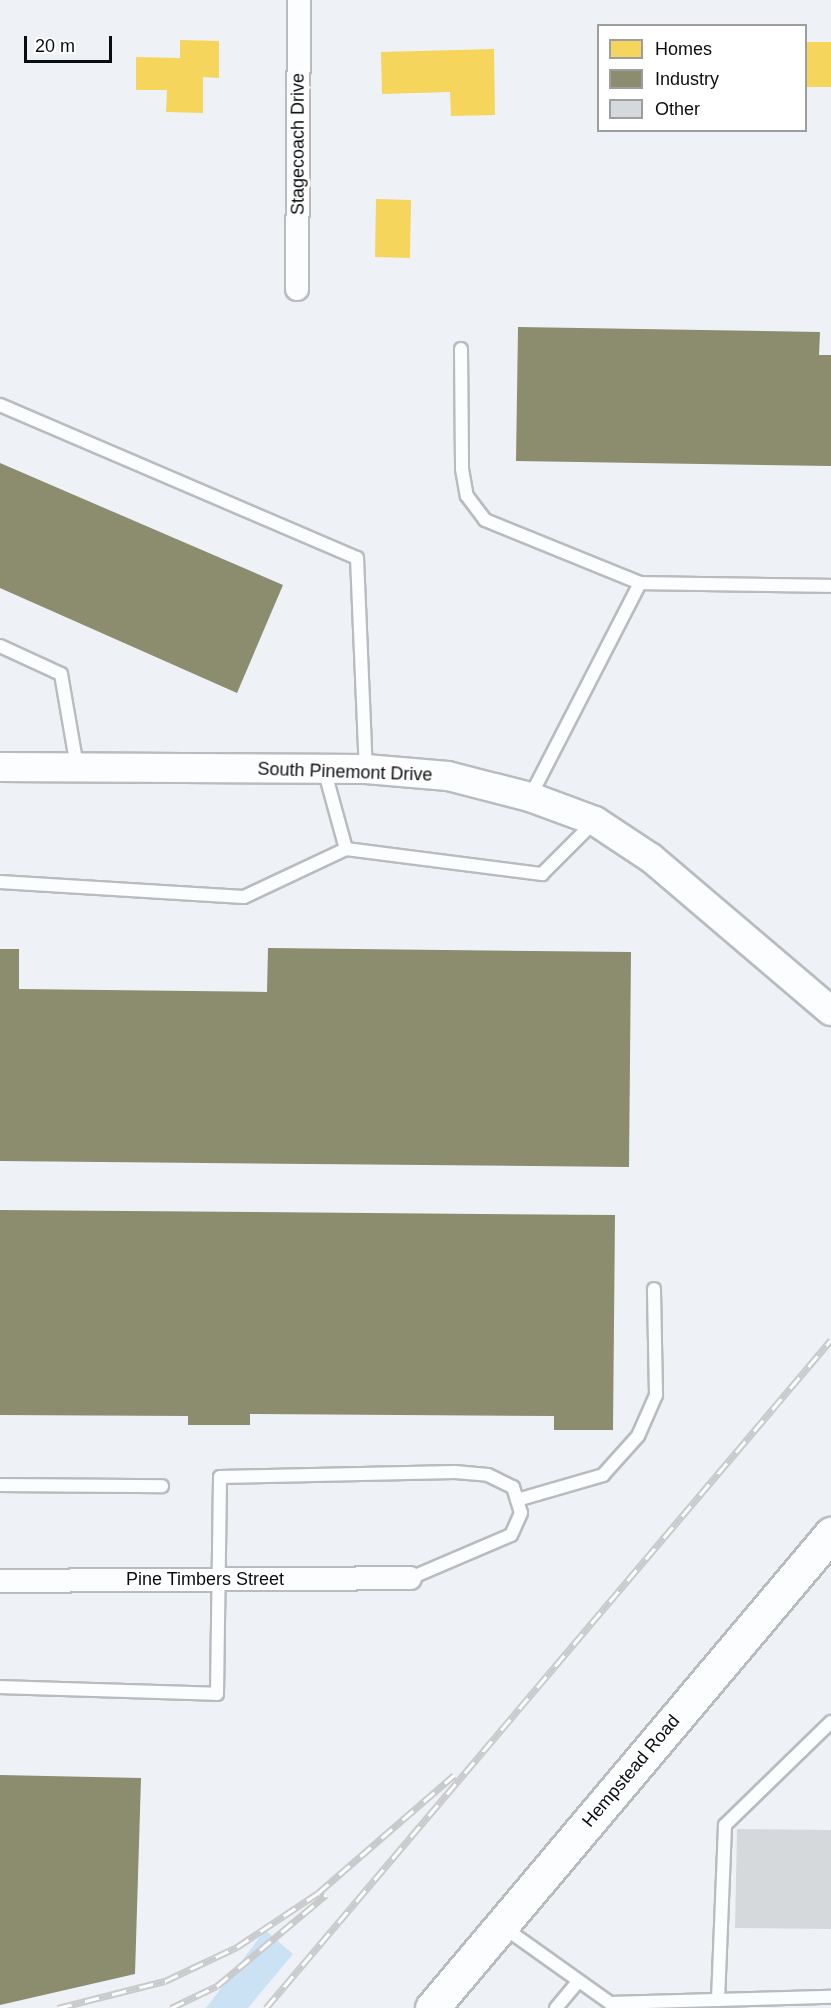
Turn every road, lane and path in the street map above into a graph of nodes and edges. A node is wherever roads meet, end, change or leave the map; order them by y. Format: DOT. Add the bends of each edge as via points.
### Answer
graph roads {
  1 [pos="299,0"];
  2 [pos="297,289"];
  3 [pos="461,348"];
  4 [pos="0,405"];
  5 [pos="640,583"];
  6 [pos="831,586"];
  7 [pos="0,646"];
  8 [pos="0,767"];
  9 [pos="77,767"];
  10 [pos="324,769"];
  11 [pos="366,769"];
  12 [pos="530,797"];
  13 [pos="594,821"];
  14 [pos="346,849"];
  15 [pos="0,882"];
  16 [pos="831,1011"];
  17 [pos="654,1289"];
  18 [pos="0,1485"];
  19 [pos="162,1486"];
  20 [pos="517,1500"];
  21 [pos="831,1534"];
  22 [pos="410,1578"];
  23 [pos="216,1579"];
  24 [pos="0,1581"];
  25 [pos="0,1687"];
  26 [pos="831,1722"];
  27 [pos="501,1925"];
  28 [pos="579,1981"];
  29 [pos="831,1997"];
  30 [pos="718,2000"];
  31 [pos="432,2008"];
  32 [pos="556,2008"];
  1 -- 2 [label="street, Stagecoach Drive"];
  3 -- 5 [label="lane" via="462,469 467,496 485,520"];
  4 -- 11 [label="lane" via="357,558"];
  5 -- 6 [label="lane"];
  5 -- 12 [label="lane"];
  7 -- 9 [label="lane" via="61,674"];
  8 -- 9 [label="street, South Pinemont Drive"];
  9 -- 10 [label="street, South Pinemont Drive"];
  10 -- 11 [label="street, South Pinemont Drive"];
  10 -- 14 [label="lane"];
  11 -- 12 [label="street, South Pinemont Drive" via="448,776"];
  12 -- 13 [label="street, South Pinemont Drive"];
  13 -- 14 [label="lane" via="542,874"];
  13 -- 16 [label="street, South Pinemont Drive" via="651,858"];
  14 -- 15 [label="lane" via="244,897"];
  17 -- 20 [label="lane" via="656,1395 638,1436 603,1475"];
  18 -- 19 [label="lane"];
  20 -- 22 [label="lane" via="521,1513 511,1535"];
  20 -- 23 [label="lane" via="513,1487 488,1475 455,1472 220,1477"];
  21 -- 27 [label="main road, Hempstead Road"];
  22 -- 23 [label="street, Pine Timbers Street"];
  23 -- 24 [label="street, Pine Timbers Street"];
  23 -- 25 [label="lane" via="217,1694"];
  26 -- 30 [label="lane" via="725,1825"];
  27 -- 28 [label="lane"];
  27 -- 31 [label="main road, Hempstead Road"];
  28 -- 30 [label="lane" via="610,2003"];
  28 -- 32 [label="lane"];
  29 -- 30 [label="lane"];
}
